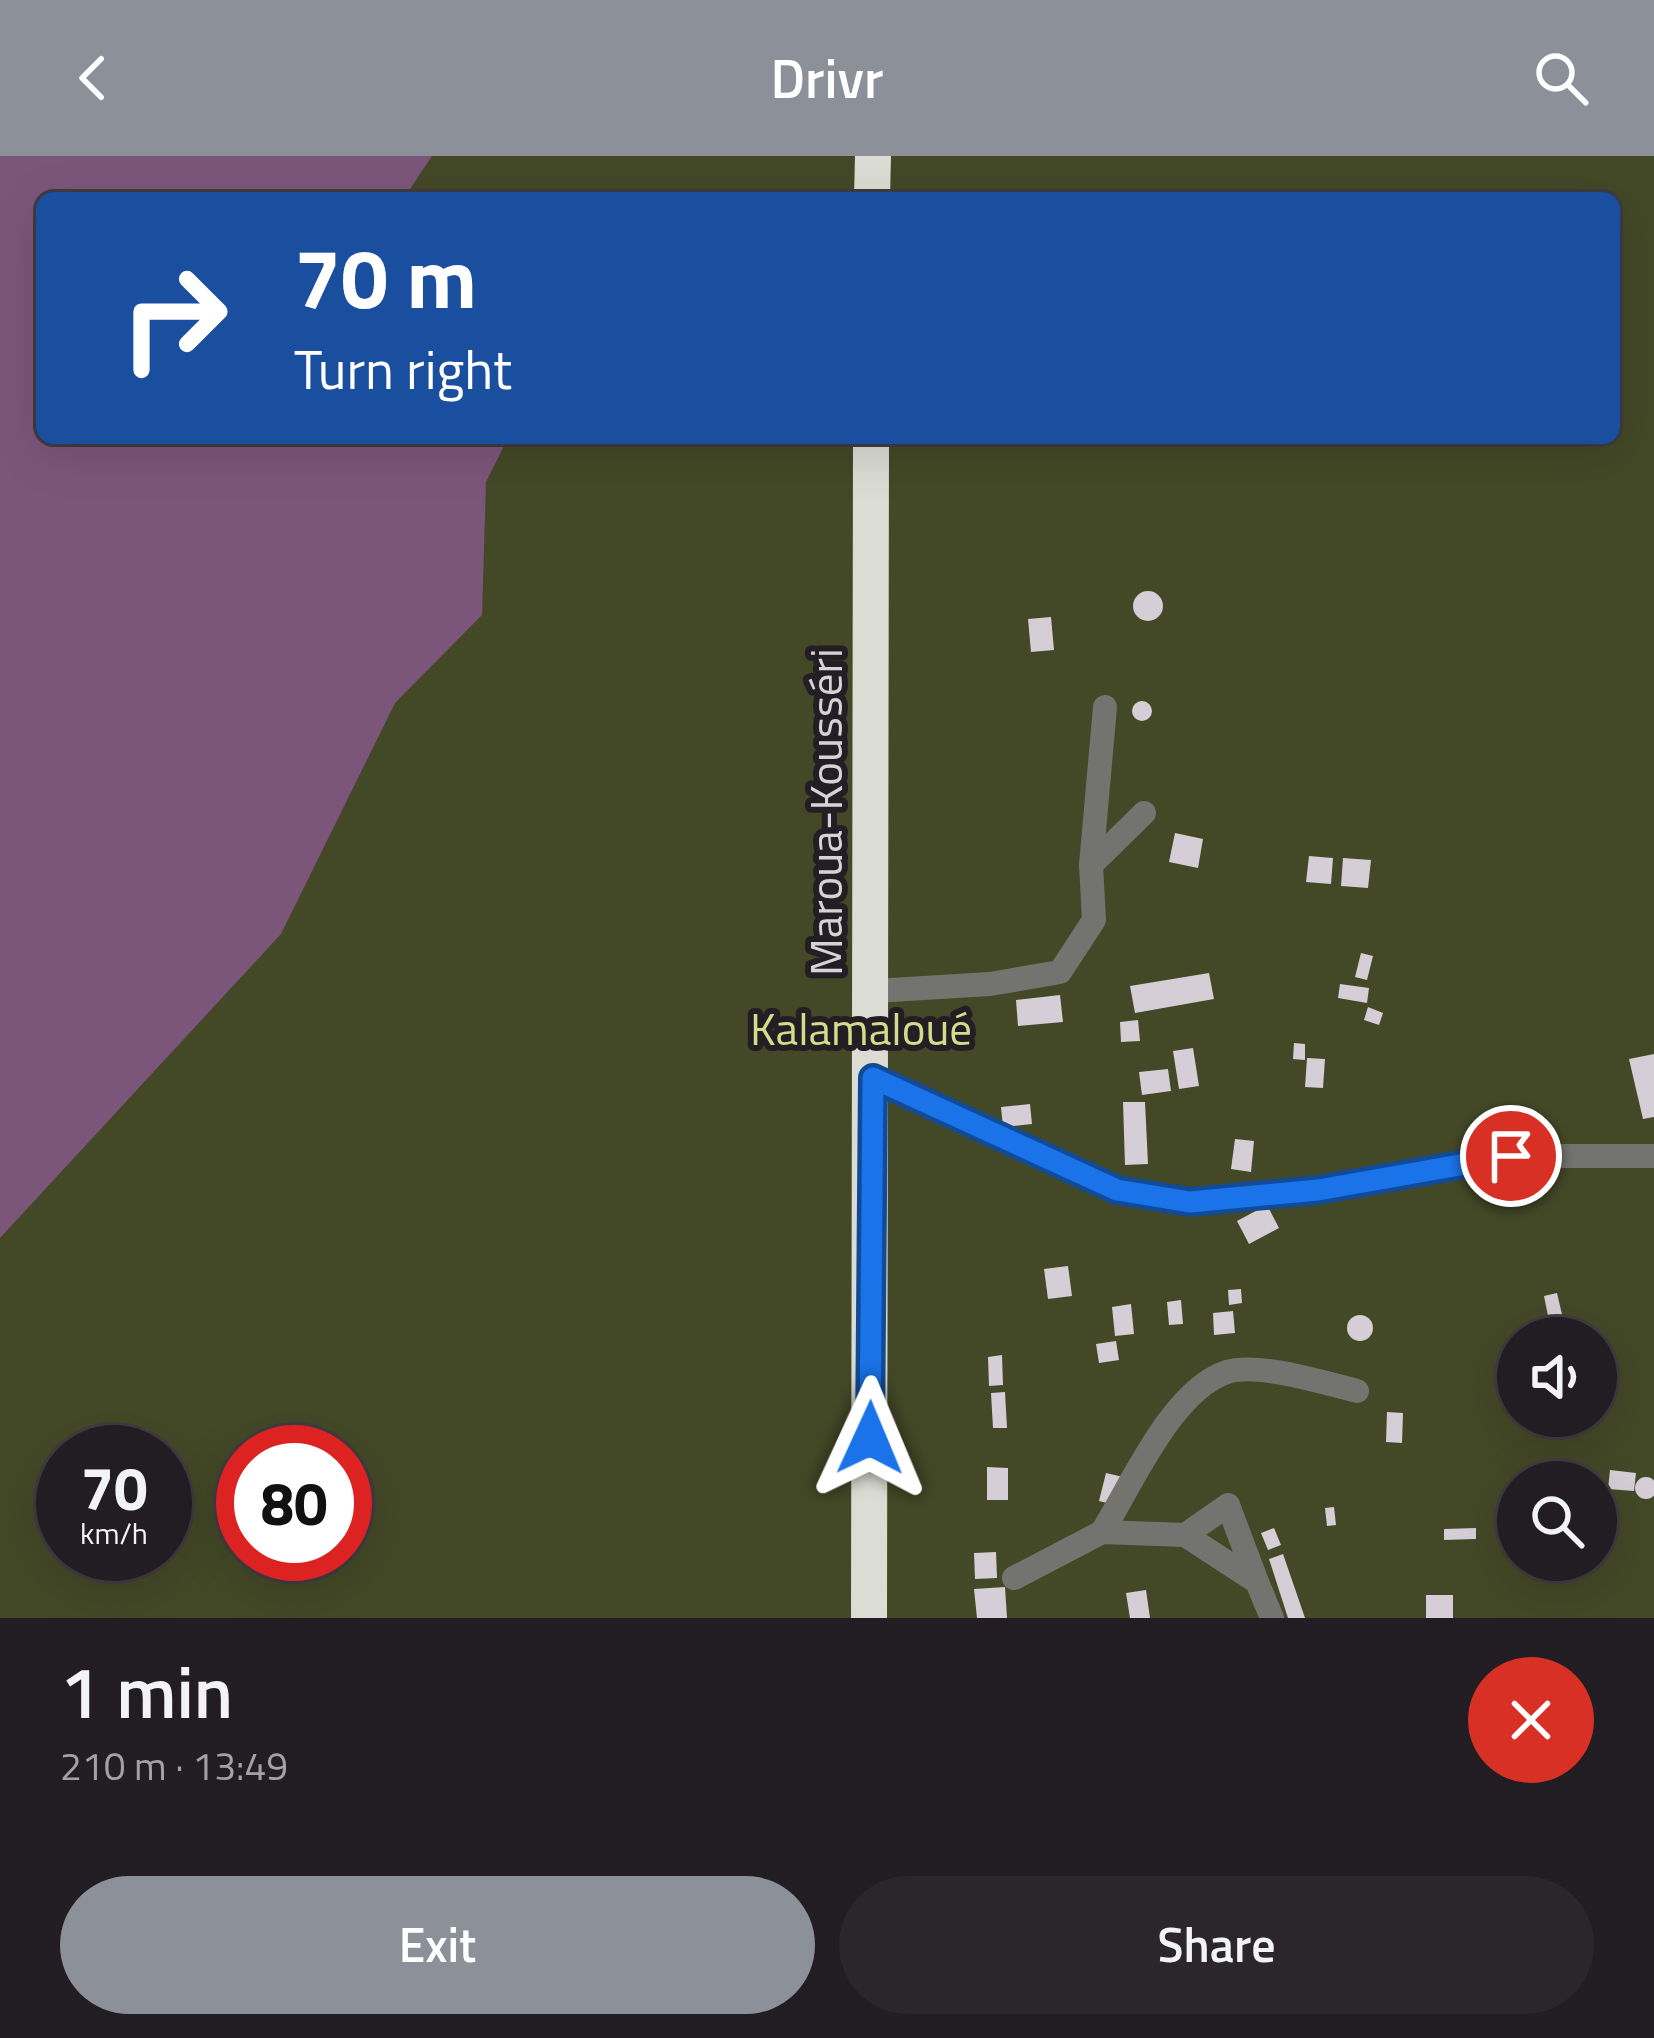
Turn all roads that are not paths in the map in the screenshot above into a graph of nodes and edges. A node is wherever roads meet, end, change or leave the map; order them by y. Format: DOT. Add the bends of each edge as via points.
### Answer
graph roads {
  1 [pos="873,156"];
  2 [pos="872,192"];
  3 [pos="871,444"];
  4 [pos="1105,707"];
  5 [pos="1144,813"];
  6 [pos="1090,865"];
  7 [pos="874,991"];
  8 [pos="873,1078"];
  9 [pos="1654,1156"];
  10 [pos="1357,1391"];
  11 [pos="1102,1532"];
  12 [pos="1185,1535"];
  13 [pos="1014,1578"];
  14 [pos="1257,1582"];
  15 [pos="869,1618"];
  16 [pos="1271,1618"];
  1 -- 2 [label="highway"];
  3 -- 7 [label="highway, Maroua-Kousséri"];
  4 -- 6 [label="street"];
  5 -- 6 [label="street"];
  6 -- 7 [label="street" via="1094,920 1060,972"];
  7 -- 8 [label="highway, Maroua-Kousséri"];
  8 -- 9 [label="street" via="1117,1190 1190,1202 1318,1190 1511,1156"];
  8 -- 15 [label="highway, Maroua-Kousséri"];
  10 -- 11 [label="street" via="1230,1370 1187,1395"];
  11 -- 12 [label="street"];
  11 -- 13 [label="street"];
  12 -- 14 [label="street"];
  12 -- 14 [label="street" via="1228,1504"];
  14 -- 16 [label="street"];
}
